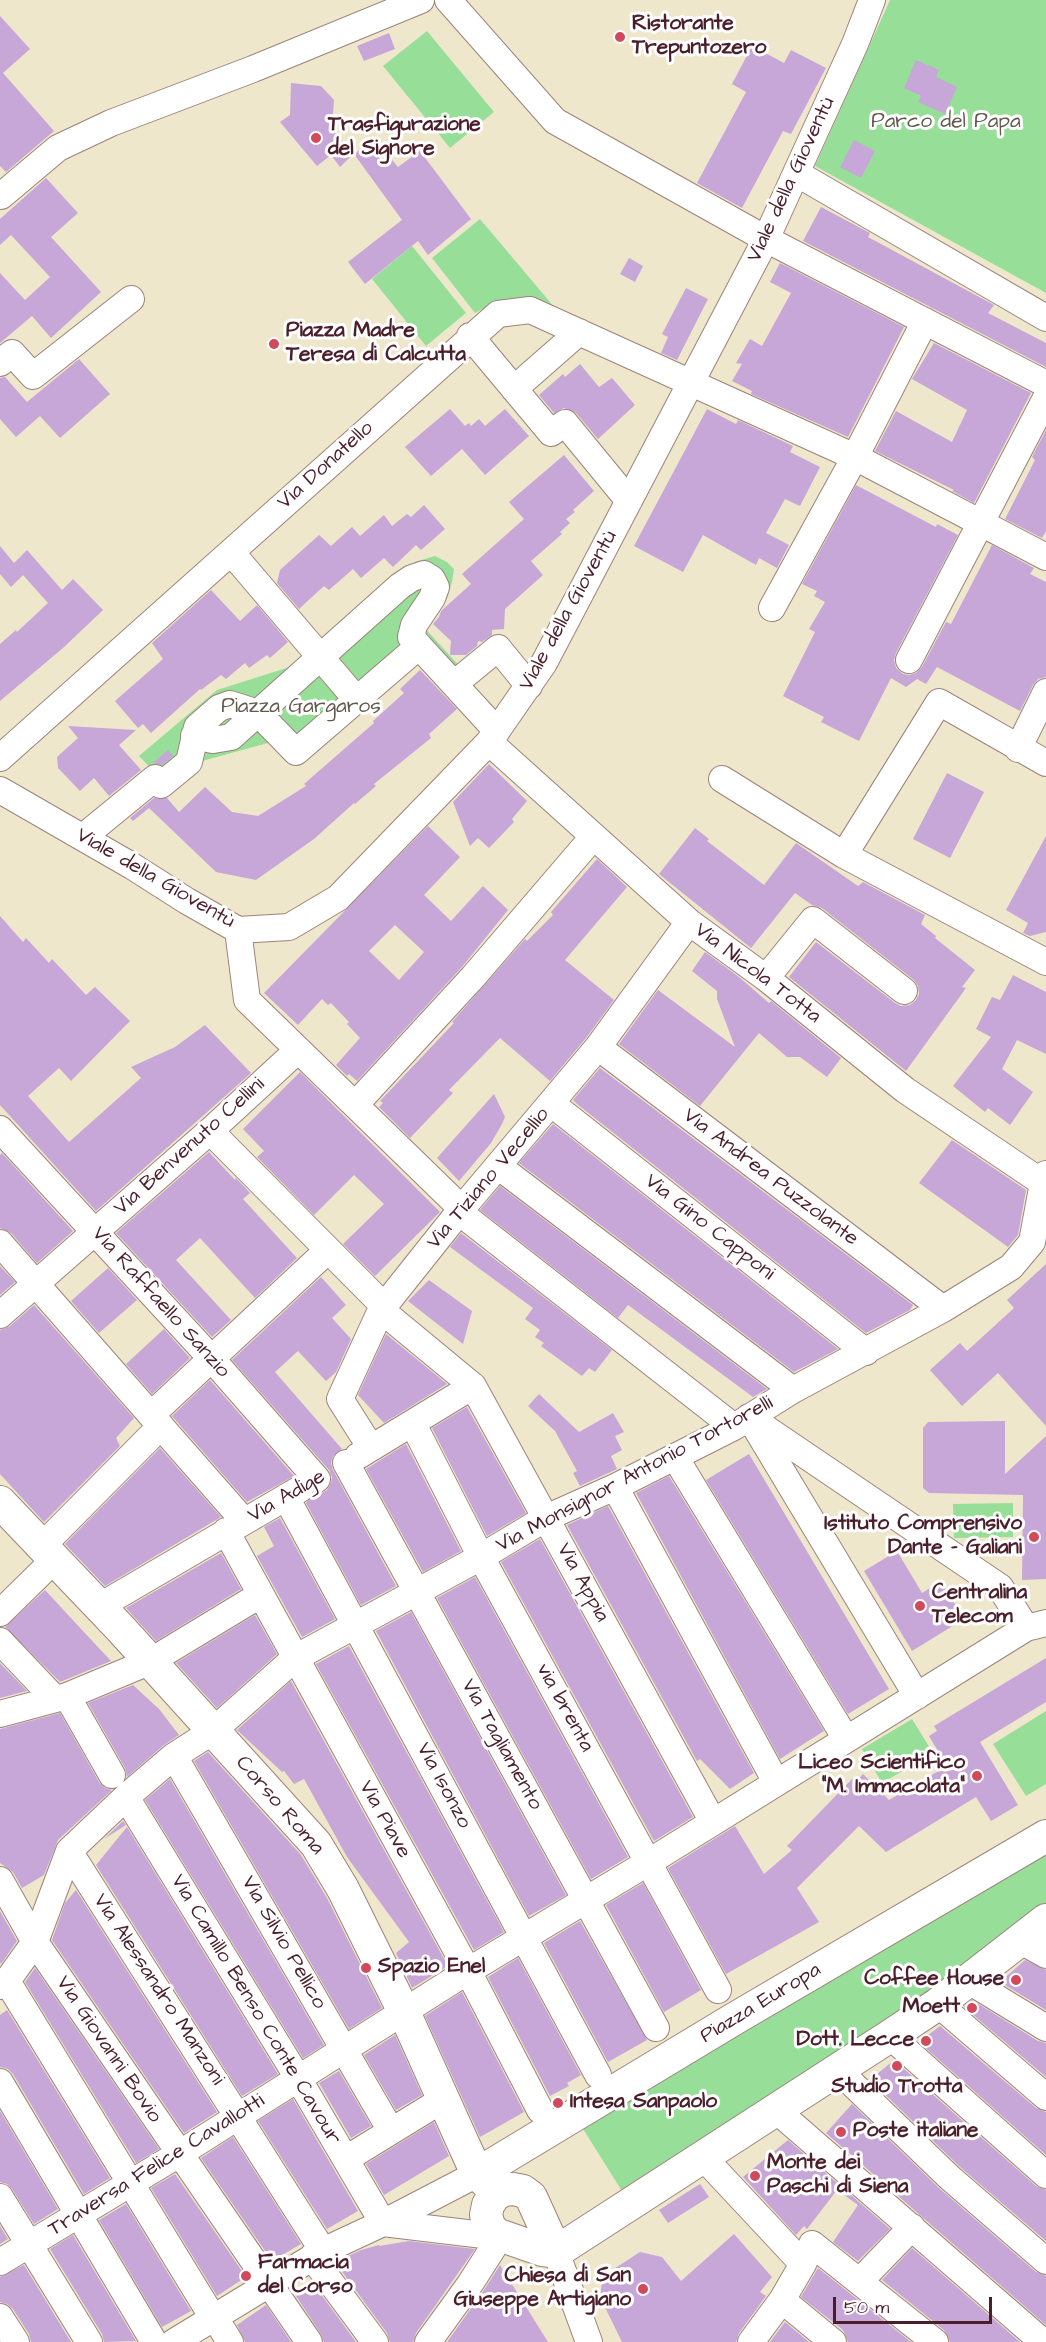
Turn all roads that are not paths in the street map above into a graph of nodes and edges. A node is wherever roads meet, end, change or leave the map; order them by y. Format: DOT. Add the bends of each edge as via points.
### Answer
graph roads {
  1 [pos="421,0"];
  2 [pos="448,0"];
  3 [pos="872,0"];
  4 [pos="796,173"];
  5 [pos="0,195"];
  6 [pos="766,239"];
  7 [pos="131,298"];
  8 [pos="1046,318"];
  9 [pos="925,321"];
  10 [pos="579,332"];
  11 [pos="470,336"];
  12 [pos="0,363"];
  13 [pos="691,382"];
  14 [pos="1046,384"];
  15 [pos="514,389"];
  16 [pos="1046,398"];
  17 [pos="855,457"];
  18 [pos="629,501"];
  19 [pos="981,523"];
  20 [pos="231,552"];
  21 [pos="1046,557"];
  22 [pos="772,608"];
  23 [pos="419,646"];
  24 [pos="321,658"];
  25 [pos="909,660"];
  26 [pos="454,684"];
  27 [pos="529,686"];
  28 [pos="1046,692"];
  29 [pos="357,700"];
  30 [pos="258,713"];
  31 [pos="493,737"];
  32 [pos="1018,749"];
  33 [pos="0,758"];
  34 [pos="1046,763"];
  35 [pos="722,779"];
  36 [pos="0,790"];
  37 [pos="83,837"];
  38 [pos="593,837"];
  39 [pos="844,855"];
  40 [pos="689,922"];
  41 [pos="238,930"];
  42 [pos="1046,962"];
  43 [pos="766,978"];
  44 [pos="904,991"];
  45 [pos="598,1047"];
  46 [pos="298,1050"];
  47 [pos="552,1104"];
  48 [pos="355,1105"];
  49 [pos="0,1129"];
  50 [pos="210,1131"];
  51 [pos="498,1166"];
  52 [pos="1044,1179"];
  53 [pos="461,1211"];
  54 [pos="95,1231"];
  55 [pos="0,1243"];
  56 [pos="328,1250"];
  57 [pos="36,1282"];
  58 [pos="382,1308"];
  59 [pos="943,1309"];
  60 [pos="0,1315"];
  61 [pos="866,1352"];
  62 [pos="211,1358"];
  63 [pos="473,1386"];
  64 [pos="793,1390"];
  65 [pos="156,1420"];
  66 [pos="741,1422"];
  67 [pos="413,1424"];
  68 [pos="371,1448"];
  69 [pos="675,1457"];
  70 [pos="346,1463"];
  71 [pos="317,1479"];
  72 [pos="615,1487"];
  73 [pos="286,1497"];
  74 [pos="0,1502"];
  75 [pos="546,1518"];
  76 [pos="235,1526"];
  77 [pos="48,1552"];
  78 [pos="481,1557"];
  79 [pos="417,1590"];
  80 [pos="260,1595"];
  81 [pos="100,1606"];
  82 [pos="0,1612"];
  83 [pos="356,1625"];
  84 [pos="1036,1626"];
  85 [pos="0,1641"];
  86 [pos="295,1658"];
  87 [pos="151,1661"];
  88 [pos="917,1696"];
  89 [pos="61,1697"];
  90 [pos="0,1714"];
  91 [pos="213,1731"];
  92 [pos="846,1739"];
  93 [pos="174,1756"];
  94 [pos="112,1774"];
  95 [pos="776,1782"];
  96 [pos="126,1797"];
  97 [pos="713,1822"];
  98 [pos="1046,1836"];
  99 [pos="69,1851"];
  100 [pos="649,1862"];
  101 [pos="0,1880"];
  102 [pos="585,1900"];
  103 [pos="6,1907"];
  104 [pos="1046,1920"];
  105 [pos="524,1936"];
  106 [pos="35,1942"];
  107 [pos="1033,1948"];
  108 [pos="468,1971"];
  109 [pos="969,1980"];
  110 [pos="3,1983"];
  111 [pos="718,1990"];
  112 [pos="938,2004"];
  113 [pos="404,2012"];
  114 [pos="656,2028"];
  115 [pos="1046,2028"];
  116 [pos="890,2036"];
  117 [pos="345,2050"];
  118 [pos="838,2070"];
  119 [pos="598,2075"];
  120 [pos="298,2078"];
  121 [pos="0,2082"];
  122 [pos="1046,2097"];
  123 [pos="442,2100"];
  124 [pos="540,2110"];
  125 [pos="776,2110"];
  126 [pos="238,2116"];
  127 [pos="391,2131"];
  128 [pos="179,2154"];
  129 [pos="703,2157"];
  130 [pos="346,2158"];
  131 [pos="1046,2175"];
  132 [pos="130,2183"];
  133 [pos="494,2185"];
  134 [pos="0,2197"];
  135 [pos="537,2211"];
  136 [pos="79,2215"];
  137 [pos="383,2223"];
  138 [pos="912,2227"];
  139 [pos="506,2239"];
  140 [pos="28,2245"];
  141 [pos="556,2252"];
  142 [pos="317,2254"];
  143 [pos="1046,2261"];
  144 [pos="0,2262"];
  145 [pos="803,2264"];
  146 [pos="860,2281"];
  147 [pos="267,2284"];
  148 [pos="782,2300"];
  149 [pos="0,2316"];
  150 [pos="213,2317"];
  151 [pos="441,2336"];
  152 [pos="16,2342"];
  153 [pos="89,2342"];
  154 [pos="154,2342"];
  155 [pos="174,2342"];
  156 [pos="230,2342"];
  157 [pos="309,2342"];
  158 [pos="375,2342"];
  159 [pos="589,2342"];
  160 [pos="752,2342"];
  161 [pos="833,2342"];
  162 [pos="935,2342"];
  163 [pos="1043,2342"];
  1 -- 5 [label="street" via="111,123 58,148"];
  2 -- 6 [label="street" via="555,121"];
  3 -- 4 [label="street, Viale della Gioventù"];
  4 -- 6 [label="street, Viale della Gioventù"];
  4 -- 8 [label="street"];
  6 -- 9 [label="street"];
  6 -- 13 [label="street, Viale della Gioventù"];
  7 -- 12 [label="street" via="33,376 12,353"];
  9 -- 14 [label="street"];
  9 -- 17 [label="street"];
  10 -- 11 [label="street, Via Donatello" via="530,310 498,314"];
  10 -- 13 [label="street, Via Donatello"];
  10 -- 15 [label="street"];
  11 -- 15 [label="street"];
  11 -- 20 [label="street, Via Donatello"];
  13 -- 17 [label="street, Via Donatello"];
  13 -- 18 [label="street, Viale della Gioventù"];
  15 -- 18 [label="street" via="551,433 565,423"];
  16 -- 19 [label="street"];
  17 -- 19 [label="street, Via Donatello"];
  17 -- 22 [label="street"];
  18 -- 27 [label="street, Viale della Gioventù"];
  19 -- 21 [label="street, Via Donatello"];
  19 -- 25 [label="street"];
  20 -- 24 [label="street"];
  20 -- 33 [label="street, Via Donatello"];
  23 -- 24 [label="street" via="411,637 414,625 436,587 424,574 400,586"];
  23 -- 26 [label="street, Via Nicola Totta"];
  23 -- 29 [label="street"];
  24 -- 29 [label="street"];
  24 -- 30 [label="street"];
  26 -- 27 [label="street" via="498,648"];
  26 -- 31 [label="street, Via Nicola Totta"];
  27 -- 31 [label="street, Viale della Gioventù"];
  28 -- 32 [label="street"];
  29 -- 30 [label="street" via="296,752"];
  30 -- 37 [label="street" via="231,704 219,708 197,727 189,762 161,785 154,778"];
  31 -- 38 [label="street, Via Nicola Totta"];
  31 -- 41 [label="street, Viale della Gioventù" via="338,898 289,927"];
  32 -- 34 [label="street"];
  32 -- 39 [label="street" via="939,702"];
  35 -- 39 [label="street"];
  36 -- 37 [label="street, Viale della Gioventù"];
  37 -- 41 [label="street, Viale della Gioventù"];
  38 -- 40 [label="street, Via Nicola Totta"];
  38 -- 48 [label="street"];
  39 -- 42 [label="street"];
  40 -- 43 [label="street, Via Nicola Totta"];
  40 -- 45 [label="street, Via Tiziano Vecellio"];
  41 -- 46 [label="street" via="247,1000"];
  43 -- 44 [label="street" via="813,920"];
  43 -- 52 [label="street, Via Nicola Totta" via="905,1090"];
  45 -- 47 [label="street, Via Tiziano Vecellio"];
  45 -- 59 [label="street, Via Andrea Puzzolante"];
  46 -- 48 [label="street"];
  46 -- 50 [label="street, Via Benvenuto Cellini"];
  47 -- 51 [label="street, Via Tiziano Vecellio"];
  47 -- 61 [label="street, Via Gino Capponi"];
  48 -- 53 [label="street"];
  49 -- 54 [label="street, Via Raffaello Sanzio"];
  50 -- 54 [label="street, Via Benvenuto Cellini"];
  50 -- 56 [label="street, Via Appia"];
  51 -- 53 [label="street, Via Tiziano Vecellio"];
  51 -- 64 [label="street"];
  52 -- 59 [label="street, Via Monsignor Antonio Tortorelli" via="1032,1242 1011,1267"];
  53 -- 58 [label="street, Via Tiziano Vecellio"];
  53 -- 66 [label="street"];
  54 -- 57 [label="street, Via Benvenuto Cellini"];
  54 -- 62 [label="street, Via Raffaello Sanzio"];
  55 -- 57 [label="street, Via Piave"];
  56 -- 58 [label="street, Via Appia"];
  56 -- 62 [label="street"];
  57 -- 60 [label="street, Via Benvenuto Cellini"];
  57 -- 65 [label="street, Via Piave"];
  58 -- 63 [label="street, Via Appia"];
  58 -- 68 [label="street, Via Tiziano Vecellio" via="340,1399"];
  59 -- 61 [label="street, Via Monsignor Antonio Tortorelli"];
  61 -- 64 [label="street, Via Monsignor Antonio Tortorelli"];
  62 -- 65 [label="street"];
  62 -- 71 [label="street, Via Raffaello Sanzio"];
  63 -- 67 [label="street, Via Adige"];
  63 -- 75 [label="street, Via Appia"];
  64 -- 66 [label="street, Via Monsignor Antonio Tortorelli"];
  65 -- 76 [label="street, Via Piave"];
  65 -- 77 [label="street"];
  66 -- 69 [label="street, Via Monsignor Antonio Tortorelli"];
  66 -- 84 [label="street" via="1000,1587"];
  66 -- 88 [label="street"];
  67 -- 68 [label="street, Via Adige"];
  67 -- 78 [label="street, via brenta"];
  68 -- 70 [label="street, Via Adige"];
  69 -- 72 [label="street, Via Monsignor Antonio Tortorelli"];
  69 -- 92 [label="street"];
  70 -- 71 [label="street, Via Adige"];
  70 -- 79 [label="street, Via Tagliamento"];
  71 -- 73 [label="street, Via Adige"];
  72 -- 75 [label="street, Via Monsignor Antonio Tortorelli"];
  72 -- 95 [label="street"];
  73 -- 76 [label="street, Via Adige"];
  73 -- 83 [label="street, Via Isonzo"];
  74 -- 77 [label="main road, Corso Roma"];
  75 -- 78 [label="street, Via Monsignor Antonio Tortorelli"];
  75 -- 97 [label="street, Via Appia"];
  76 -- 80 [label="street, Via Piave"];
  76 -- 81 [label="street, Via Adige"];
  77 -- 81 [label="main road, Corso Roma"];
  77 -- 82 [label="street"];
  78 -- 79 [label="street, Via Monsignor Antonio Tortorelli"];
  78 -- 100 [label="street, via brenta"];
  79 -- 83 [label="street, Via Monsignor Antonio Tortorelli"];
  79 -- 102 [label="street, Via Tagliamento"];
  80 -- 86 [label="street, Via Piave"];
  80 -- 87 [label="street"];
  81 -- 87 [label="main road, Corso Roma"];
  83 -- 86 [label="street, Via Monsignor Antonio Tortorelli"];
  83 -- 105 [label="street, Via Isonzo"];
  84 -- 88 [label="street"];
  85 -- 89 [label="street"];
  86 -- 91 [label="street, Via Monsignor Antonio Tortorelli"];
  86 -- 108 [label="street, Via Piave"];
  87 -- 89 [label="street"];
  87 -- 91 [label="main road, Corso Roma"];
  88 -- 92 [label="street"];
  89 -- 90 [label="street"];
  89 -- 94 [label="street"];
  91 -- 93 [label="street, Via Monsignor Antonio Tortorelli"];
  91 -- 113 [label="main road, Corso Roma" via="316,1844 343,1889"];
  92 -- 95 [label="street"];
  93 -- 96 [label="street, Via Monsignor Antonio Tortorelli"];
  93 -- 117 [label="street, Via Silvio Pellico"];
  95 -- 97 [label="street"];
  96 -- 99 [label="street, Via Monsignor Antonio Tortorelli"];
  96 -- 120 [label="street, Via Camillo Benso Conte Cavour"];
  97 -- 100 [label="street, Traversa Felice Cavallotti"];
  98 -- 133 [label="main road, Piazza Europa" via="506,2156"];
  99 -- 106 [label="street"];
  99 -- 126 [label="street, Via Alessandro Manzoni"];
  100 -- 102 [label="street, Traversa Felice Cavallotti"];
  100 -- 111 [label="street, via brenta"];
  101 -- 103 [label="street, Via Giovanni Bovio"];
  102 -- 105 [label="street, Traversa Felice Cavallotti"];
  102 -- 114 [label="street, Via Tagliamento"];
  103 -- 106 [label="street, Via Giovanni Bovio"];
  104 -- 107 [label="main road"];
  105 -- 108 [label="street, Traversa Felice Cavallotti"];
  105 -- 119 [label="street, Via Isonzo"];
  106 -- 110 [label="street"];
  106 -- 128 [label="street, Via Giovanni Bovio"];
  107 -- 109 [label="main road"];
  108 -- 113 [label="street, Traversa Felice Cavallotti"];
  108 -- 124 [label="street, Via Piave"];
  109 -- 112 [label="main road"];
  109 -- 115 [label="street"];
  110 -- 132 [label="street"];
  112 -- 116 [label="main road"];
  112 -- 122 [label="street"];
  113 -- 117 [label="street, Traversa Felice Cavallotti"];
  113 -- 123 [label="main road, Corso Roma"];
  116 -- 118 [label="main road"];
  116 -- 131 [label="street"];
  117 -- 120 [label="street, Traversa Felice Cavallotti"];
  117 -- 127 [label="street, Via Silvio Pellico"];
  118 -- 125 [label="main road"];
  118 -- 143 [label="street" via="950,2177"];
  120 -- 126 [label="street, Traversa Felice Cavallotti"];
  120 -- 130 [label="street, Via Camillo Benso Conte Cavour"];
  121 -- 136 [label="street"];
  123 -- 127 [label="street"];
  123 -- 133 [label="main road, Corso Roma"];
  125 -- 129 [label="main road"];
  125 -- 138 [label="street"];
  126 -- 128 [label="street, Traversa Felice Cavallotti"];
  126 -- 142 [label="street, Via Alessandro Manzoni"];
  127 -- 130 [label="street"];
  128 -- 132 [label="street, Traversa Felice Cavallotti"];
  128 -- 147 [label="street, Via Giovanni Bovio"];
  129 -- 141 [label="main road"];
  129 -- 145 [label="street"];
  130 -- 137 [label="street, Via Camillo Benso Conte Cavour"];
  132 -- 136 [label="street, Traversa Felice Cavallotti"];
  132 -- 150 [label="street"];
  133 -- 135 [label="main road" via="527,2194"];
  133 -- 137 [label="street"];
  133 -- 139 [label="main road" via="486,2215 492,2230"];
  134 -- 140 [label="street"];
  135 -- 139 [label="main road" via="537,2222 531,2231 523,2238"];
  135 -- 141 [label="main road"];
  136 -- 140 [label="street, Traversa Felice Cavallotti"];
  136 -- 154 [label="street"];
  137 -- 139 [label="street"];
  137 -- 142 [label="street"];
  138 -- 146 [label="street"];
  138 -- 163 [label="street"];
  139 -- 141 [label="main road"];
  139 -- 151 [label="street"];
  140 -- 144 [label="street, Traversa Felice Cavallotti"];
  140 -- 153 [label="street"];
  141 -- 159 [label="street"];
  142 -- 147 [label="street"];
  142 -- 158 [label="street, Via Alessandro Manzoni"];
  145 -- 146 [label="street" via="812,2244"];
  145 -- 148 [label="street"];
  146 -- 162 [label="street"];
  147 -- 150 [label="street"];
  147 -- 157 [label="street, Via Giovanni Bovio"];
  148 -- 160 [label="street"];
  148 -- 161 [label="street"];
  149 -- 152 [label="street"];
  150 -- 155 [label="street"];
  150 -- 156 [label="street"];
}
